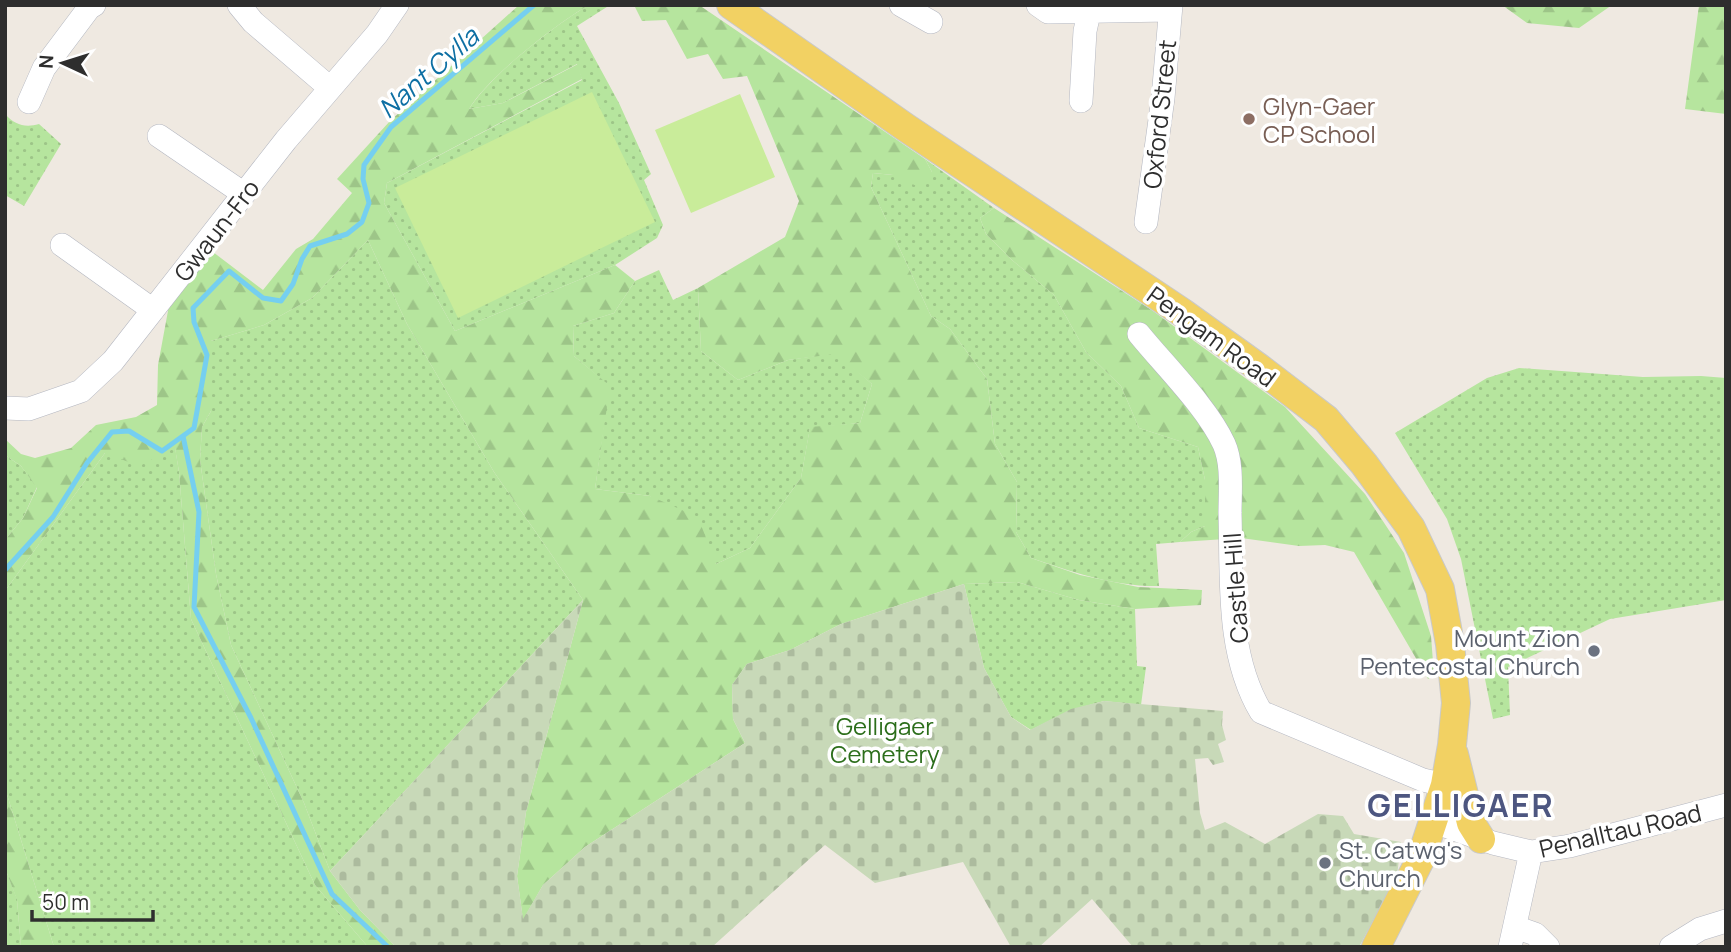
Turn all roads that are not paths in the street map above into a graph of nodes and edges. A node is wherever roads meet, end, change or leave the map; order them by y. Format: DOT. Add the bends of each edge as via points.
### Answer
graph roads {
  1 [pos="94,5"];
  2 [pos="239,5"];
  3 [pos="397,5"];
  4 [pos="731,5"];
  5 [pos="901,5"];
  6 [pos="1038,5"];
  7 [pos="1170,8"];
  8 [pos="1089,13"];
  9 [pos="931,22"];
  10 [pos="330,88"];
  11 [pos="1081,101"];
  12 [pos="29,102"];
  13 [pos="159,136"];
  14 [pos="244,194"];
  15 [pos="1146,222"];
  16 [pos="62,245"];
  17 [pos="153,310"];
  18 [pos="1139,334"];
  19 [pos="5,408"];
  20 [pos="1452,744"];
  21 [pos="1445,785"];
  22 [pos="1726,805"];
  23 [pos="1434,822"];
  24 [pos="1481,839"];
  25 [pos="1531,852"];
  26 [pos="1726,921"];
  27 [pos="1512,937"];
  28 [pos="1376,947"];
  29 [pos="1548,947"];
  30 [pos="1671,947"];
  1 -- 12 [label="street" via="44,68"];
  2 -- 10 [label="street"];
  3 -- 10 [label="street, Gwaun-Fro"];
  4 -- 20 [label="main road, Pengam Road" via="1183,313 1326,419 1411,528 1440,589 1455,691"];
  5 -- 9 [label="street"];
  6 -- 8 [label="street" via="1048,12"];
  7 -- 8 [label="street"];
  7 -- 15 [label="street, Oxford Street"];
  8 -- 11 [label="street"];
  10 -- 14 [label="street, Gwaun-Fro"];
  13 -- 14 [label="street"];
  14 -- 17 [label="street, Gwaun-Fro"];
  16 -- 17 [label="street"];
  17 -- 19 [label="street, Gwaun-Fro" via="113,361 80,391 29,409"];
  18 -- 21 [label="street, Castle Hill" via="1225,446 1237,645 1261,712"];
  20 -- 21 [label="main road, Pengam Road"];
  20 -- 24 [label="main road" via="1471,823"];
  21 -- 23 [label="main road, Pengam Road"];
  22 -- 25 [label="street, Penalltau Road"];
  23 -- 24 [label="street, Penalltau Road"];
  23 -- 28 [label="main road, Pengam Road"];
  24 -- 25 [label="street, Penalltau Road"];
  25 -- 27 [label="street"];
  26 -- 30 [label="street" via="1700,929"];
  27 -- 29 [label="street" via="1535,934"];
}
